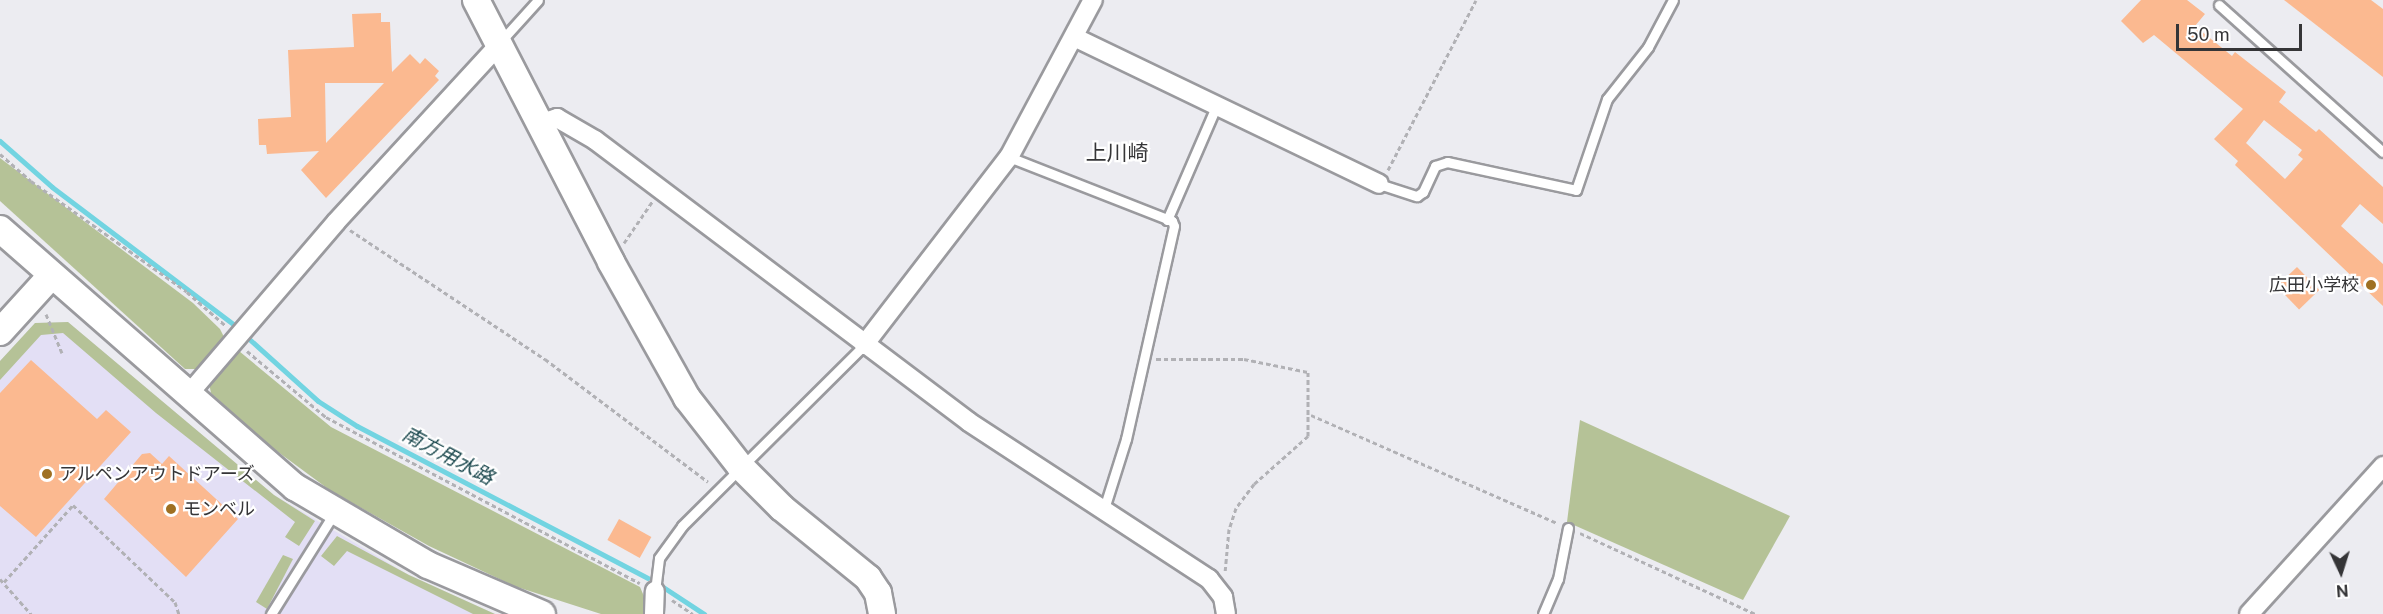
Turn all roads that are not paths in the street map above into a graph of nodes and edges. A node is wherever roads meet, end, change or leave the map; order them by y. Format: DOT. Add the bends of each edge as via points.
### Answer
graph roads {
  1 [pos="476,0"];
  2 [pos="538,0"];
  3 [pos="1093,0"];
  4 [pos="1672,0"];
  5 [pos="2219,5"];
  6 [pos="1076,38"];
  7 [pos="498,46"];
  8 [pos="1216,107"];
  9 [pos="541,123"];
  10 [pos="2383,152"];
  11 [pos="1009,157"];
  12 [pos="1379,184"];
  13 [pos="1167,220"];
  14 [pos="0,229"];
  15 [pos="51,276"];
  16 [pos="0,332"];
  17 [pos="864,345"];
  18 [pos="187,396"];
  19 [pos="740,466"];
  20 [pos="2383,466"];
  21 [pos="1103,512"];
  22 [pos="334,513"];
  23 [pos="1568,528"];
  24 [pos="655,591"];
  25 [pos="271,614"];
  26 [pos="542,614"];
  27 [pos="654,614"];
  28 [pos="882,614"];
  29 [pos="1226,614"];
  30 [pos="1543,614"];
  31 [pos="2249,614"];
  1 -- 7 [label="street"];
  2 -- 7 [label="lane"];
  3 -- 6 [label="street"];
  4 -- 12 [label="lane" via="1648,47 1607,99 1576,190 1447,162 1435,166 1423,192 1417,196"];
  5 -- 10 [label="lane"];
  6 -- 8 [label="street"];
  6 -- 11 [label="street"];
  7 -- 9 [label="street"];
  7 -- 18 [label="street" via="336,222"];
  8 -- 12 [label="street"];
  8 -- 13 [label="lane"];
  9 -- 17 [label="street" via="563,120"];
  9 -- 19 [label="street" via="671,373"];
  11 -- 13 [label="lane"];
  11 -- 17 [label="street"];
  13 -- 21 [label="lane" via="1172,221 1174,230 1162,268 1126,440"];
  14 -- 15 [label="street"];
  15 -- 16 [label="street"];
  15 -- 18 [label="street"];
  17 -- 19 [label="lane"];
  17 -- 21 [label="street"];
  18 -- 22 [label="street" via="295,487"];
  19 -- 24 [label="lane" via="662,551"];
  19 -- 28 [label="street" via="782,508 868,578 878,593"];
  20 -- 31 [label="street"];
  21 -- 29 [label="street" via="1218,588"];
  22 -- 25 [label="lane"];
  22 -- 26 [label="street" via="428,565"];
  23 -- 30 [label="lane" via="1558,579"];
  24 -- 27 [label="street"];
}
